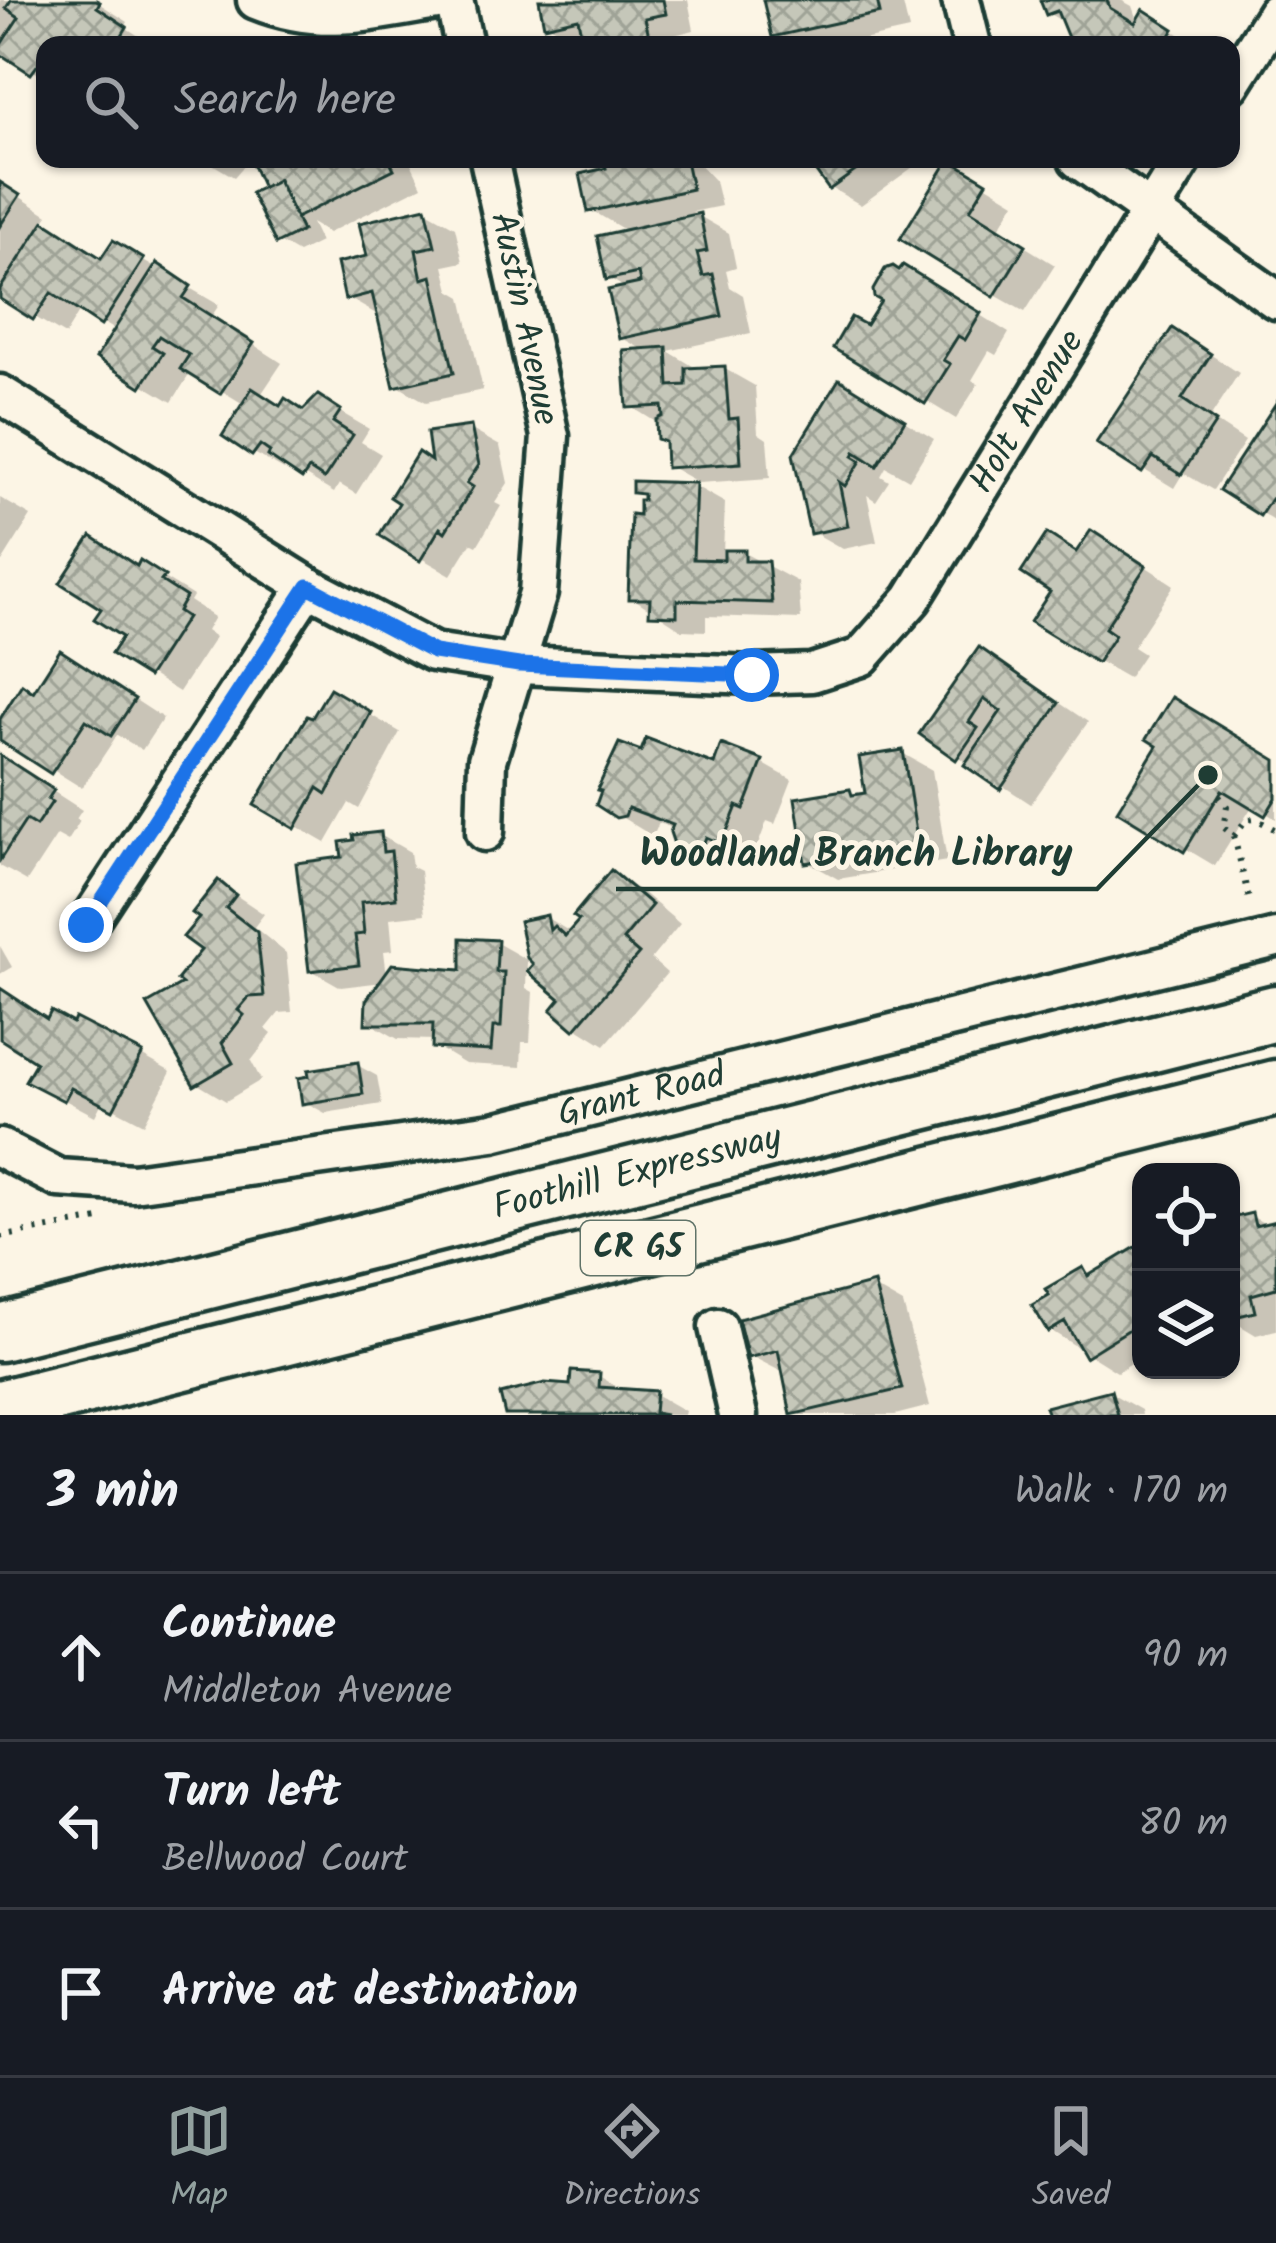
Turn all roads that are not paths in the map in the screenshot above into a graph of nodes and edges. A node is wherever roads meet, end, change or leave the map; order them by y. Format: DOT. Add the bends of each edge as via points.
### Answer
graph roads {
  1 [pos="256,0"];
  2 [pos="443,0"];
  3 [pos="454,0"];
  4 [pos="961,0"];
  5 [pos="1276,13"];
  6 [pos="462,36"];
  7 [pos="970,36"];
  8 [pos="1240,70"];
  9 [pos="491,168"];
  10 [pos="1090,168"];
  11 [pos="1177,168"];
  12 [pos="1149,213"];
  13 [pos="1276,300"];
  14 [pos="0,394"];
  15 [pos="308,586"];
  16 [pos="519,665"];
  17 [pos="485,832"];
  18 [pos="86,925"];
  19 [pos="1276,938"];
  20 [pos="1276,1013"];
  21 [pos="1276,1088"];
  22 [pos="0,1148"];
  23 [pos="12,1323"];
  24 [pos="718,1327"];
  25 [pos="149,1371"];
  26 [pos="0,1408"];
  27 [pos="100,1415"];
  28 [pos="738,1415"];
  1 -- 2 [label="street" via="340,17"];
  3 -- 6 [label="street"];
  4 -- 7 [label="street"];
  5 -- 8 [label="street"];
  9 -- 16 [label="street, Austin Avenue" via="550,436 538,593"];
  10 -- 12 [label="street"];
  11 -- 12 [label="street, Holt Avenue"];
  12 -- 13 [label="street"];
  12 -- 16 [label="street, Holt Avenue" via="912,599 861,657 812,673 752,675"];
  14 -- 15 [label="street"];
  15 -- 16 [label="street" via="434,652"];
  15 -- 18 [label="street"];
  16 -- 17 [label="street, Austin Avenue" via="487,760"];
  19 -- 22 [label="street, Grant Road" via="493,1132 133,1183 58,1178"];
  20 -- 23 [label="highway, Foothill Expressway / CR G5"];
  21 -- 25 [label="highway, Foothill Expressway / CR G5"];
  24 -- 28 [label="street"];
  25 -- 26 [label="highway, Foothill Expressway / CR G5"];
  25 -- 27 [label="highway"];
}
